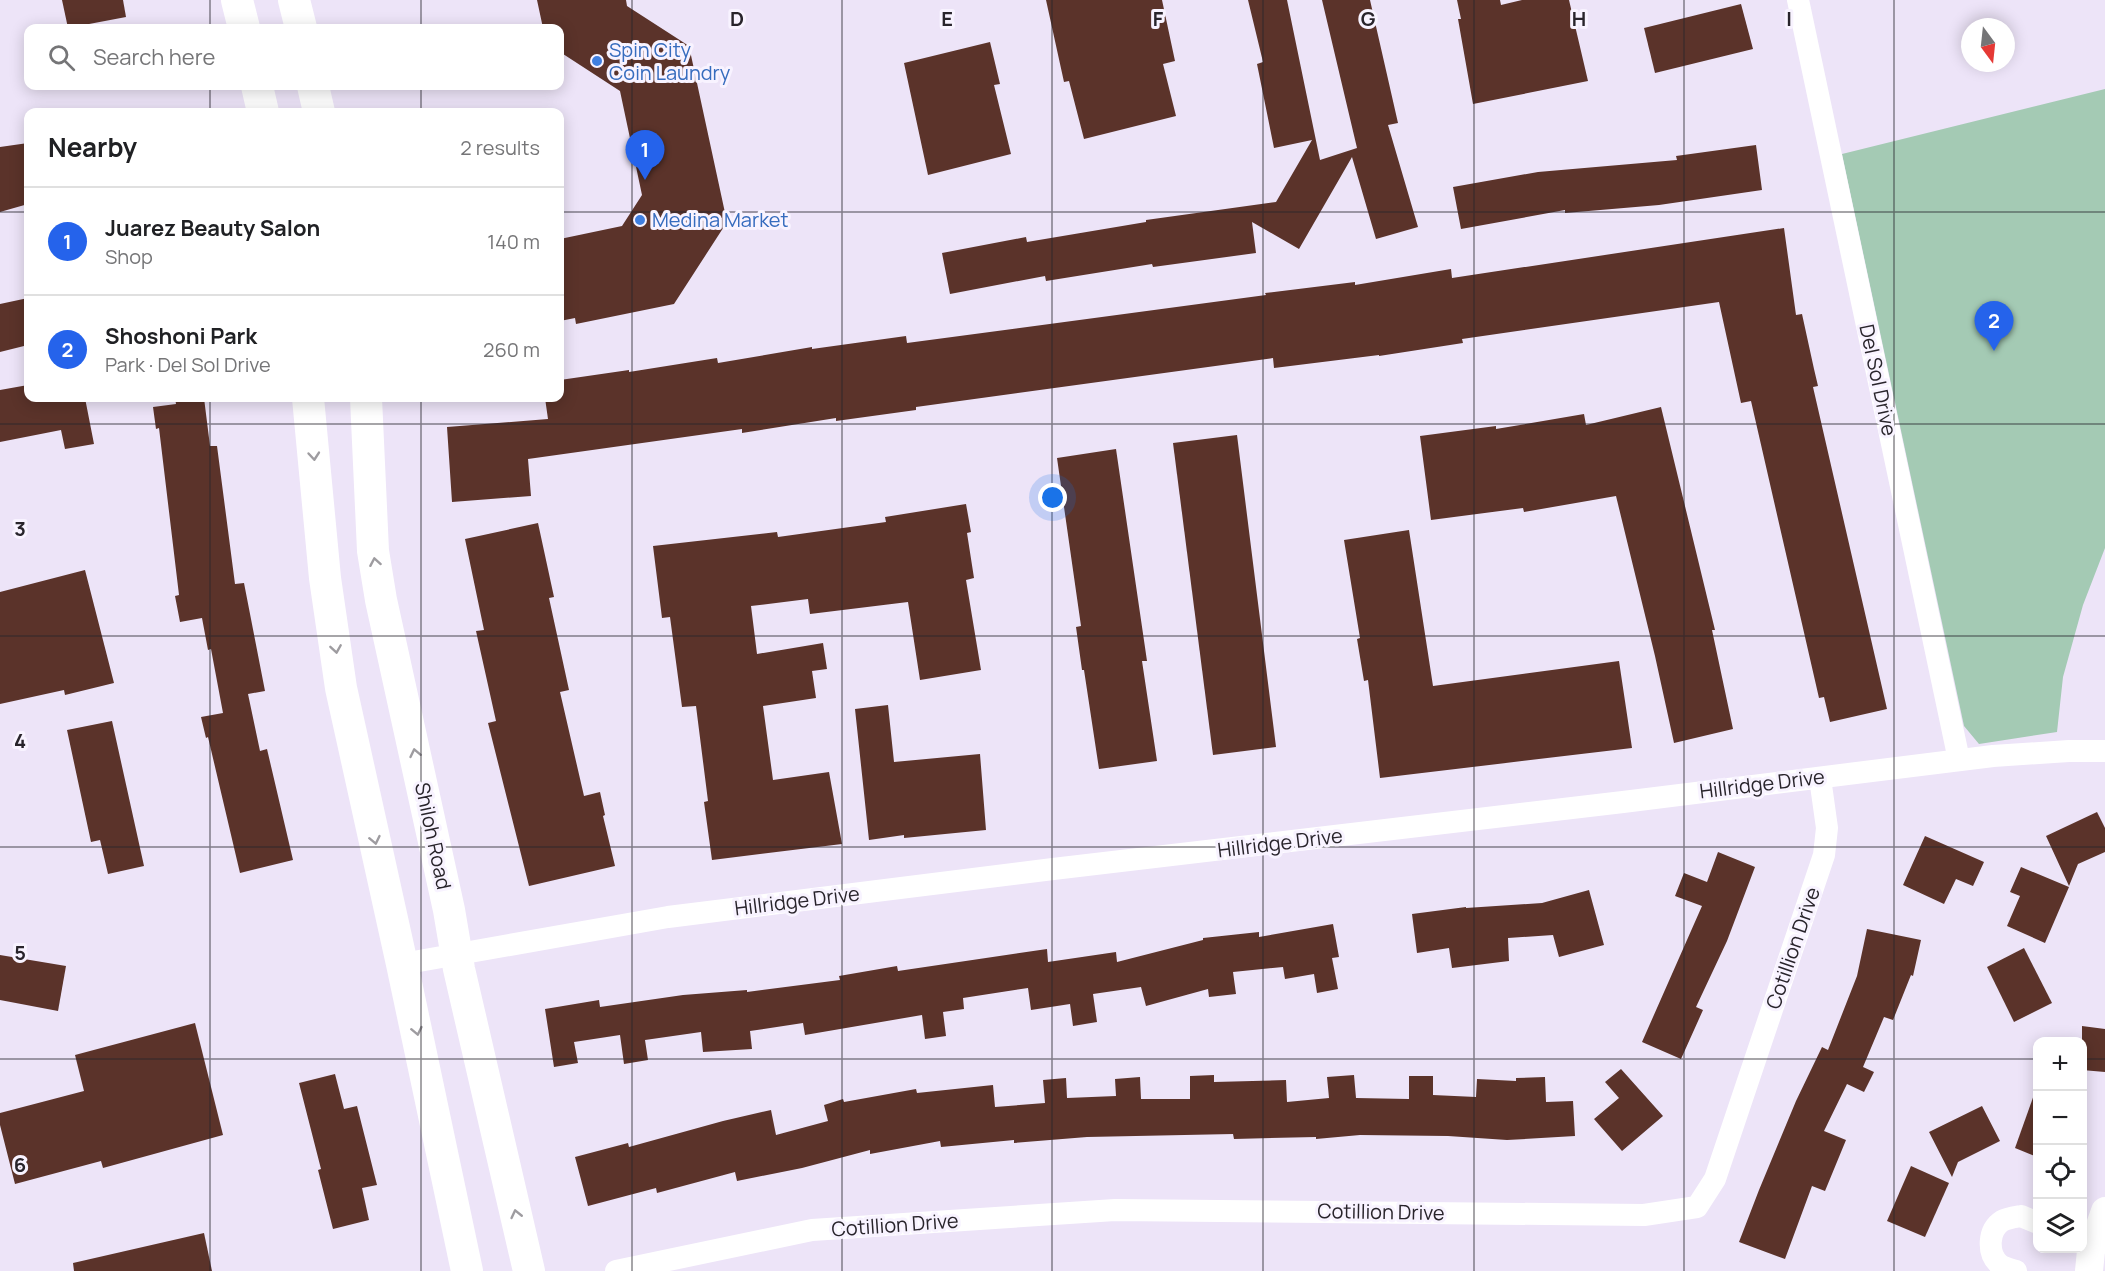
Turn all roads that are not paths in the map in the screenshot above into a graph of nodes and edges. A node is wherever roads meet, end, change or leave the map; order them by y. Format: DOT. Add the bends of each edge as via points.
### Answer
graph roads {
  1 [pos="237,0"];
  2 [pos="294,0"];
  3 [pos="1798,0"];
  4 [pos="243,24"];
  5 [pos="300,24"];
  6 [pos="258,90"];
  7 [pos="314,90"];
  8 [pos="262,108"];
  9 [pos="318,108"];
  10 [pos="308,402"];
  11 [pos="366,402"];
  12 [pos="2105,751"];
  13 [pos="1959,760"];
  14 [pos="1820,778"];
  15 [pos="457,954"];
  16 [pos="402,964"];
  17 [pos="2105,1211"];
  18 [pos="2033,1221"];
  19 [pos="2088,1254"];
  20 [pos="467,1271"];
  21 [pos="529,1271"];
  22 [pos="616,1271"];
  23 [pos="2016,1271"];
  1 -- 4 [label="main road"];
  2 -- 5 [label="main road"];
  3 -- 13 [label="street, Del Sol Drive"];
  6 -- 8 [label="main road"];
  7 -- 9 [label="main road"];
  10 -- 16 [label="main road, one-way" via="325,578 341,688"];
  15 -- 11 [label="main road, Shiloh Road, one-way" via="381,600 373,551"];
  12 -- 13 [label="street, Hillridge Drive" via="2035,752"];
  13 -- 14 [label="street, Hillridge Drive"];
  14 -- 15 [label="street, Hillridge Drive" via="668,917"];
  14 -- 22 [label="street, Cotillion Drive" via="1827,828 1824,855 1715,1179 1697,1207 1644,1215 1115,1210 812,1230"];
  15 -- 16 [label="street, Hillridge Drive"];
  21 -- 15 [label="main road, Shiloh Road, one-way"];
  16 -- 20 [label="main road, one-way"];
  17 -- 19 [label="street"];
  18 -- 23 [label="street" via="2021,1216 2002,1221 1992,1233 1991,1251 1996,1261"];
}
